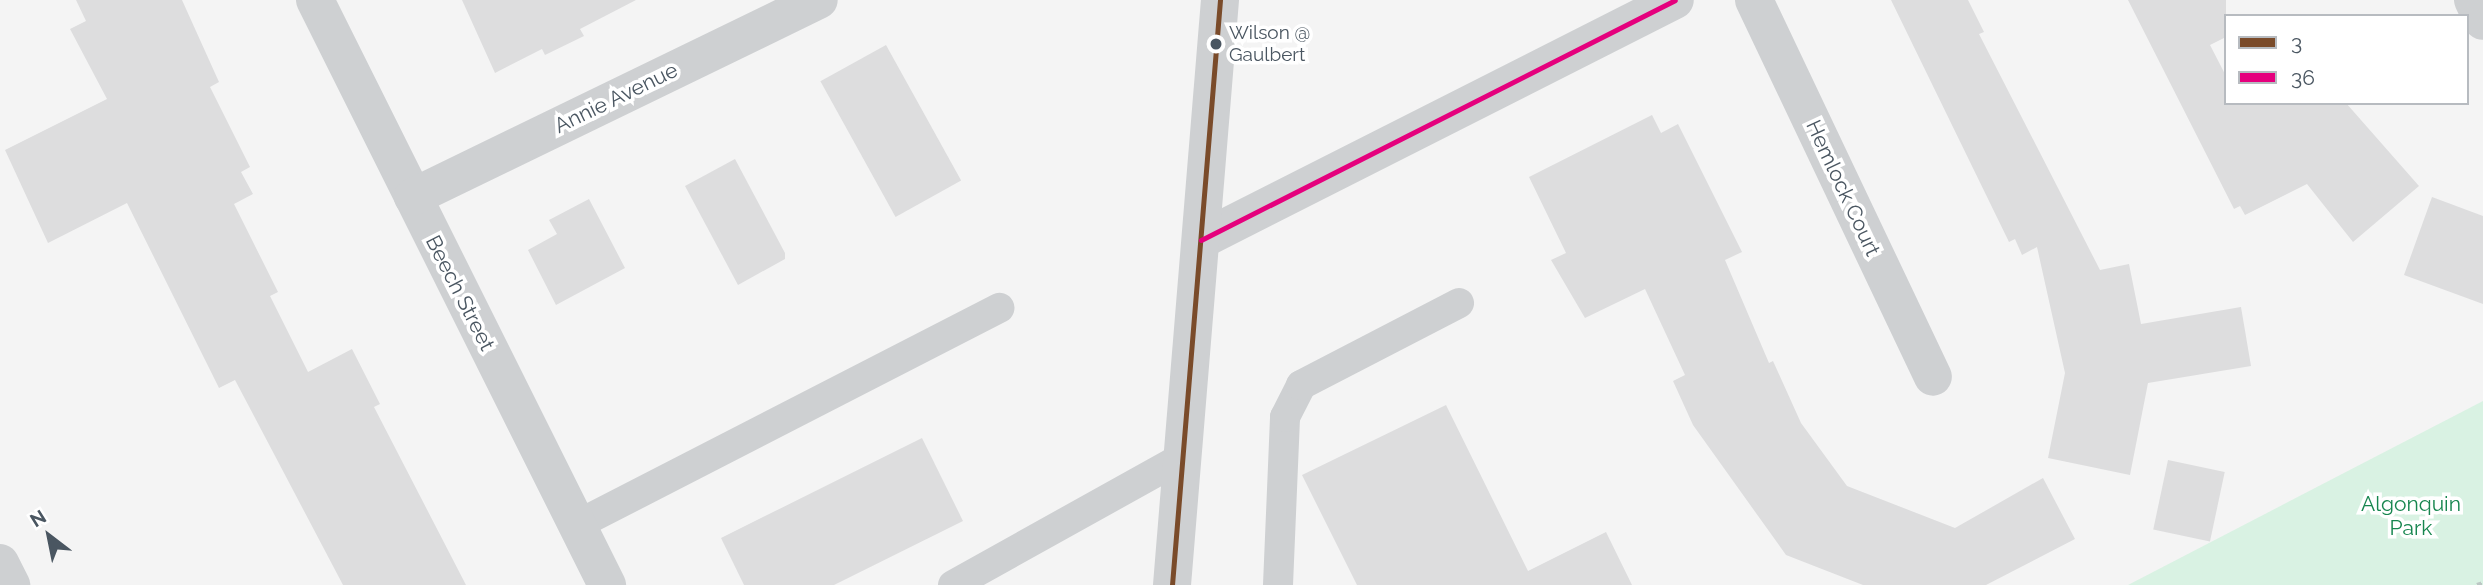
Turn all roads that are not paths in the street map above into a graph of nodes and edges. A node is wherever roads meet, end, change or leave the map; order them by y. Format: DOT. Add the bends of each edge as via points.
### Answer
graph roads {
  1 [pos="315,0"];
  2 [pos="819,0"];
  3 [pos="1220,0"];
  4 [pos="1675,0"];
  5 [pos="1754,0"];
  6 [pos="2473,0"];
  7 [pos="2483,21"];
  8 [pos="413,197"];
  9 [pos="1201,240"];
  10 [pos="1459,303"];
  11 [pos="999,308"];
  12 [pos="1933,377"];
  13 [pos="1183,457"];
  14 [pos="577,525"];
  15 [pos="0,563"];
  16 [pos="11,585"];
  17 [pos="607,585"];
  18 [pos="953,585"];
  19 [pos="1172,585"];
  20 [pos="1279,585"];
  1 -- 8 [label="street, Beech Street"];
  2 -- 8 [label="street, Annie Avenue"];
  3 -- 9 [label="street"];
  4 -- 9 [label="street"];
  5 -- 12 [label="street, Hemlock Court"];
  6 -- 7 [label="street"];
  8 -- 14 [label="street, Beech Street"];
  9 -- 13 [label="street"];
  10 -- 20 [label="lane" via="1301,385 1285,416"];
  11 -- 14 [label="lane"];
  13 -- 18 [label="lane"];
  13 -- 19 [label="street"];
  14 -- 17 [label="street, Beech Street"];
  15 -- 16 [label="street"];
}
